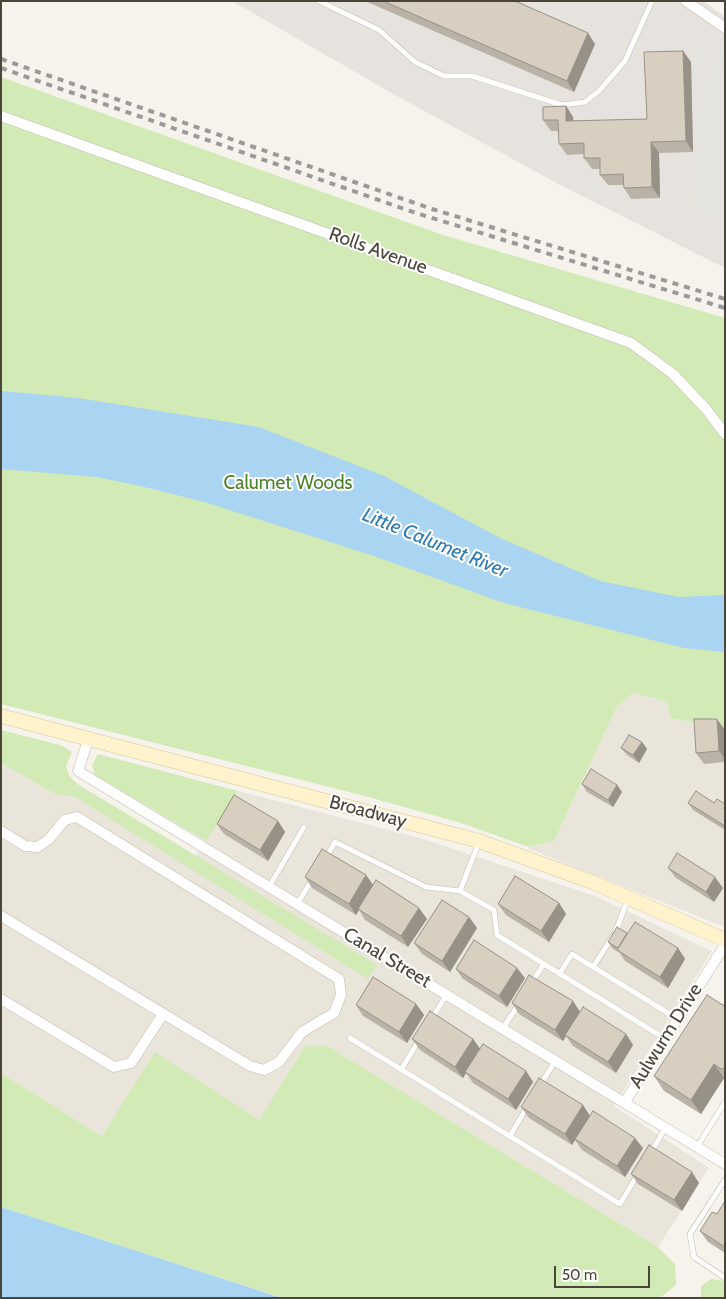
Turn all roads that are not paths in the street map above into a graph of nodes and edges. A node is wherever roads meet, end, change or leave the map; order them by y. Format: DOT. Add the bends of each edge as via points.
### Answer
graph roads {
  1 [pos="320,1"];
  2 [pos="652,1"];
  3 [pos="686,1"];
  4 [pos="725,28"];
  5 [pos="1,116"];
  6 [pos="725,434"];
  7 [pos="1,716"];
  8 [pos="90,737"];
  9 [pos="304,827"];
  10 [pos="1,831"];
  11 [pos="479,841"];
  12 [pos="322,864"];
  13 [pos="317,871"];
  14 [pos="269,886"];
  15 [pos="460,891"];
  16 [pos="628,897"];
  17 [pos="297,904"];
  18 [pos="1,916"];
  19 [pos="725,940"];
  20 [pos="725,945"];
  21 [pos="544,964"];
  22 [pos="593,967"];
  23 [pos="560,973"];
  24 [pos="530,987"];
  25 [pos="447,994"];
  26 [pos="524,995"];
  27 [pos="1,999"];
  28 [pos="163,1014"];
  29 [pos="676,1018"];
  30 [pos="426,1028"];
  31 [pos="504,1028"];
  32 [pos="422,1036"];
  33 [pos="350,1038"];
  34 [pos="664,1038"];
  35 [pos="556,1060"];
  36 [pos="401,1070"];
  37 [pos="535,1094"];
  38 [pos="625,1102"];
  39 [pos="725,1102"];
  40 [pos="530,1103"];
  41 [pos="666,1127"];
  42 [pos="510,1136"];
  43 [pos="697,1147"];
  44 [pos="645,1162"];
  45 [pos="725,1164"];
  46 [pos="640,1170"];
  47 [pos="725,1180"];
  48 [pos="725,1278"];
  1 -- 2 [label="lane" via="379,30 415,62 444,76 472,76 562,105 585,102 625,61"];
  3 -- 4 [label="street"];
  5 -- 6 [label="street, Rolls Avenue" via="631,343 673,374"];
  7 -- 8 [label="street, Broadway"];
  8 -- 11 [label="street, Broadway"];
  8 -- 14 [label="street, Canal Street" via="78,771"];
  9 -- 14 [label="lane"];
  10 -- 28 [label="street" via="25,846 38,847 49,840 65,820 77,817 339,979 341,995 334,1013 302,1032 279,1062 264,1070 250,1066"];
  11 -- 15 [label="lane"];
  11 -- 16 [label="street, Broadway"];
  12 -- 15 [label="lane" via="335,842 426,887"];
  13 -- 17 [label="lane"];
  14 -- 17 [label="street, Canal Street"];
  15 -- 21 [label="lane" via="494,910 497,935"];
  16 -- 19 [label="street, Broadway"];
  16 -- 22 [label="lane" via="615,933"];
  17 -- 25 [label="street, Canal Street"];
  18 -- 28 [label="street"];
  20 -- 29 [label="street, Aulwurm Drive"];
  21 -- 23 [label="lane"];
  21 -- 24 [label="lane"];
  22 -- 23 [label="lane" via="572,954"];
  22 -- 29 [label="lane"];
  23 -- 34 [label="lane"];
  25 -- 30 [label="lane"];
  25 -- 31 [label="street, Canal Street"];
  26 -- 31 [label="lane"];
  27 -- 28 [label="street" via="114,1067 130,1063"];
  29 -- 34 [label="street, Aulwurm Drive"];
  31 -- 35 [label="street, Canal Street"];
  32 -- 36 [label="lane"];
  33 -- 36 [label="lane"];
  34 -- 38 [label="street, Aulwurm Drive"];
  35 -- 37 [label="lane"];
  35 -- 38 [label="street, Canal Street"];
  36 -- 42 [label="lane"];
  38 -- 41 [label="street, Canal Street"];
  39 -- 43 [label="lane"];
  40 -- 42 [label="lane"];
  41 -- 43 [label="street, Canal Street"];
  41 -- 44 [label="lane"];
  42 -- 46 [label="lane" via="620,1204"];
  43 -- 45 [label="street, Canal Street"];
  47 -- 48 [label="lane" via="690,1234 694,1257"];
}
